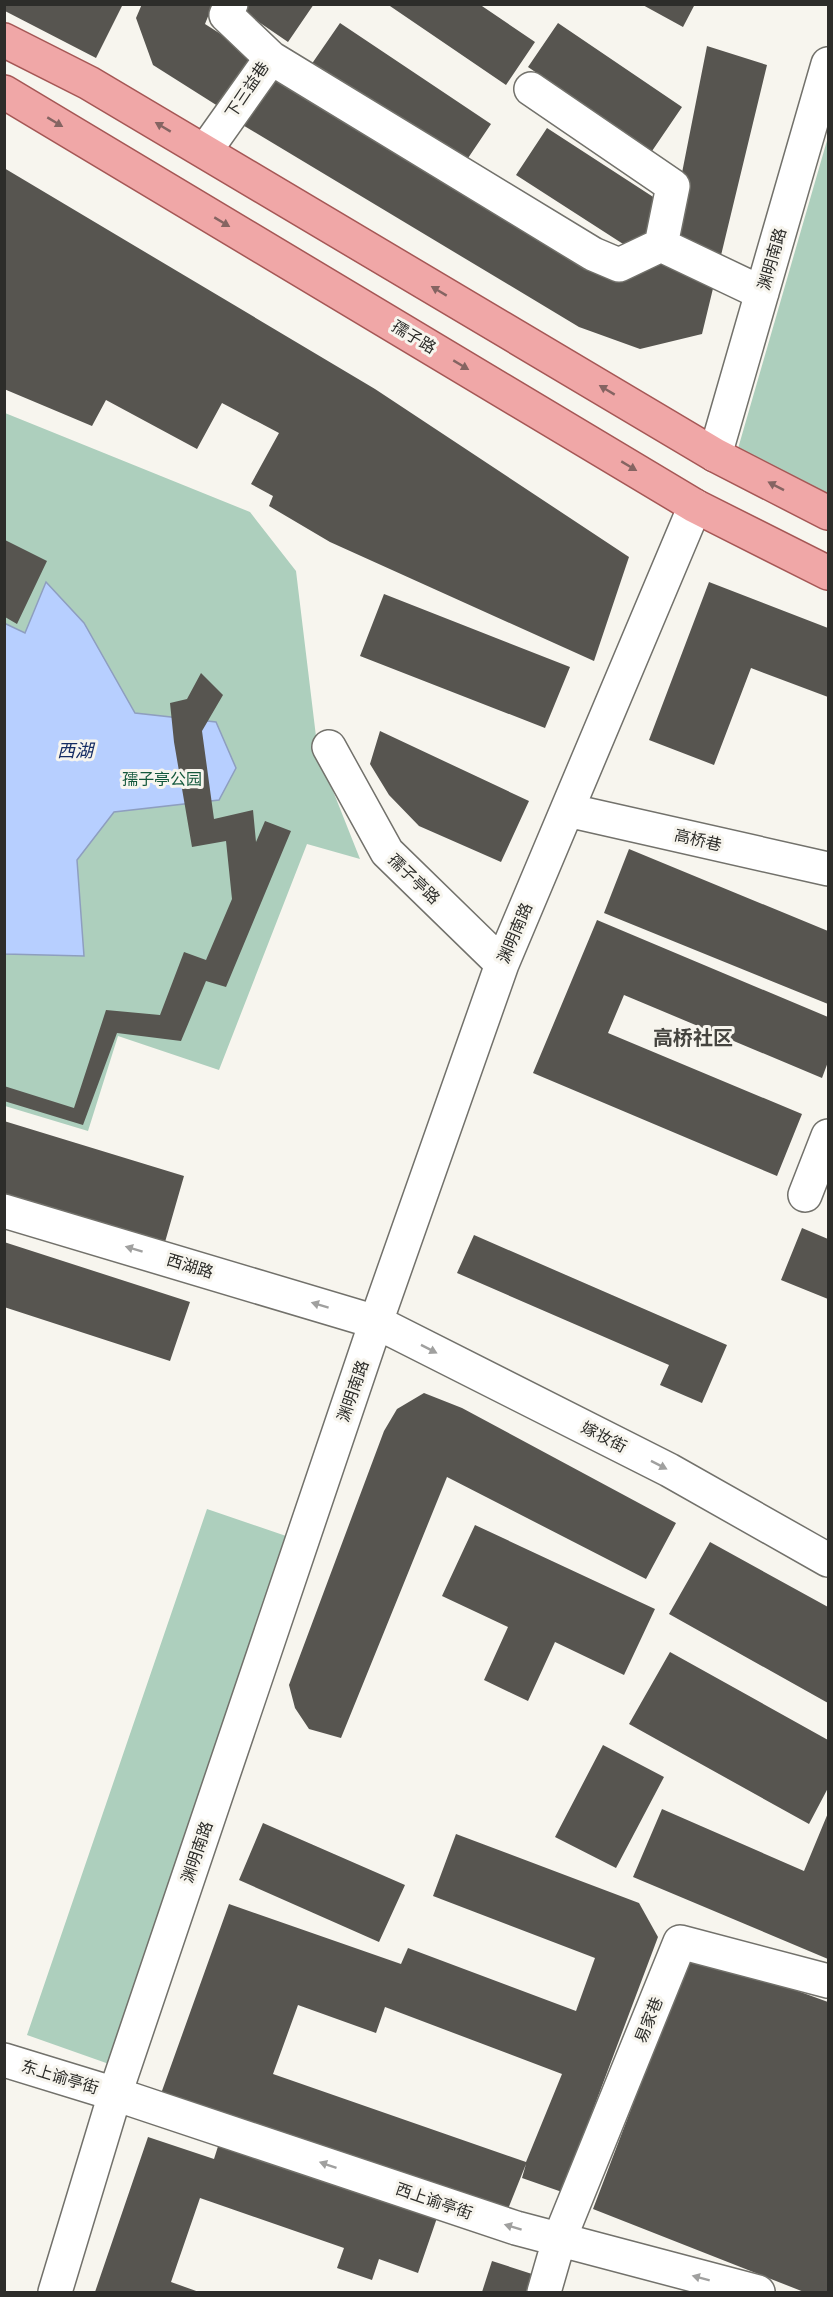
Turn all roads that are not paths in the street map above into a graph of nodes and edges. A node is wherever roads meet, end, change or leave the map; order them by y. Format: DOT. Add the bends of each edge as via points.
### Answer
graph roads {
  1 [pos="231,4"];
  2 [pos="4,40"];
  3 [pos="271,58"];
  4 [pos="828,64"];
  5 [pos="531,88"];
  6 [pos="4,92"];
  7 [pos="205,151"];
  8 [pos="661,244"];
  9 [pos="762,293"];
  10 [pos="715,455"];
  11 [pos="695,506"];
  12 [pos="828,513"];
  13 [pos="828,573"];
  14 [pos="329,747"];
  15 [pos="567,810"];
  16 [pos="828,869"];
  17 [pos="502,964"];
  18 [pos="828,1136"];
  19 [pos="805,1196"];
  20 [pos="4,1211"];
  21 [pos="376,1322"];
  22 [pos="828,1560"];
  23 [pos="828,1982"];
  24 [pos="4,2060"];
  25 [pos="116,2094"];
  26 [pos="559,2240"];
  27 [pos="55,2292"];
  28 [pos="544,2292"];
  29 [pos="758,2292"];
  1 -- 3 [label="street, 下三益巷" via="226,15"];
  7 -- 2 [label="main road, one-way" via="89,82"];
  3 -- 7 [label="street, 下三益巷"];
  3 -- 8 [label="street" via="593,254 619,265"];
  4 -- 9 [label="street, 渊明南路"];
  5 -- 8 [label="street" via="673,186"];
  6 -- 11 [label="main road, 孺子路, one-way"];
  10 -- 7 [label="main road, one-way"];
  8 -- 9 [label="street"];
  9 -- 10 [label="street, 渊明南路"];
  12 -- 10 [label="main road, one-way"];
  11 -- 13 [label="main road, 孺子路"];
  11 -- 15 [label="street, 渊明南路"];
  14 -- 17 [label="street, 孺子亭路" via="387,852"];
  15 -- 16 [label="street, 高桥巷"];
  15 -- 17 [label="street, 渊明南路"];
  17 -- 21 [label="street, 渊明南路"];
  18 -- 19 [label="street"];
  21 -- 20 [label="street, 西湖路, one-way"];
  21 -- 22 [label="street, 嫁妆街, one-way" via="669,1470"];
  21 -- 25 [label="street, 渊明南路"];
  23 -- 26 [label="street, 易家巷" via="680,1942"];
  24 -- 25 [label="street, 东上谕亭街"];
  26 -- 25 [label="street, 西上谕亭街, one-way"];
  25 -- 27 [label="street, 渊明南路"];
  26 -- 28 [label="street"];
  29 -- 26 [label="street, 西上谕亭街, one-way"];
}
